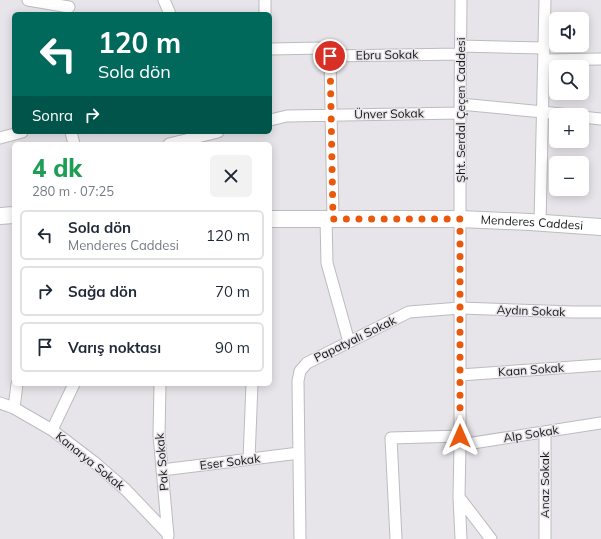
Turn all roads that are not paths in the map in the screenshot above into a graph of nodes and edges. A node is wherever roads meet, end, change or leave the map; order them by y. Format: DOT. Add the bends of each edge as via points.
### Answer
graph roads {
  1 [pos="28,0"];
  2 [pos="164,0"];
  3 [pos="265,0"];
  4 [pos="461,0"];
  5 [pos="545,0"];
  6 [pos="69,7"];
  7 [pos="169,12"];
  8 [pos="265,12"];
  9 [pos="544,48"];
  10 [pos="272,49"];
  11 [pos="461,50"];
  12 [pos="330,56"];
  13 [pos="601,59"];
  14 [pos="544,60"];
  15 [pos="460,108"];
  16 [pos="543,112"];
  17 [pos="549,113"];
  18 [pos="331,116"];
  19 [pos="589,118"];
  20 [pos="601,119"];
  21 [pos="272,120"];
  22 [pos="15,134"];
  23 [pos="207,134"];
  24 [pos="0,138"];
  25 [pos="177,142"];
  26 [pos="12,215"];
  27 [pos="0,216"];
  28 [pos="272,219"];
  29 [pos="330,219"];
  30 [pos="460,219"];
  31 [pos="540,223"];
  32 [pos="601,227"];
  33 [pos="460,308"];
  34 [pos="601,312"];
  35 [pos="349,342"];
  36 [pos="601,365"];
  37 [pos="460,375"];
  38 [pos="17,386"];
  39 [pos="73,386"];
  40 [pos="160,386"];
  41 [pos="252,386"];
  42 [pos="0,403"];
  43 [pos="14,408"];
  44 [pos="601,423"];
  45 [pos="52,430"];
  46 [pos="545,432"];
  47 [pos="460,441"];
  48 [pos="299,453"];
  49 [pos="249,460"];
  50 [pos="162,470"];
  51 [pos="459,497"];
  52 [pos="168,537"];
  53 [pos="300,539"];
  54 [pos="396,539"];
  55 [pos="461,539"];
  56 [pos="491,539"];
  57 [pos="545,539"];
  1 -- 6 [label="street"];
  2 -- 7 [label="street"];
  3 -- 8 [label="street"];
  4 -- 11 [label="street, Şht. Serdal Çeçen Caddesi"];
  5 -- 9 [label="street"];
  9 -- 11 [label="street, Ebru Sokak"];
  9 -- 14 [label="street"];
  10 -- 12 [label="street, Ebru Sokak" via="323,48 328,50"];
  11 -- 12 [label="street, Ebru Sokak"];
  11 -- 15 [label="street, Şht. Serdal Çeçen Caddesi"];
  12 -- 18 [label="street"];
  13 -- 14 [label="street"];
  14 -- 16 [label="street"];
  15 -- 16 [label="street, Ünver Sokak"];
  15 -- 18 [label="street, Ünver Sokak"];
  15 -- 30 [label="street, Şht. Serdal Çeçen Caddesi"];
  16 -- 17 [label="street, Ünver Sokak"];
  16 -- 31 [label="street"];
  18 -- 21 [label="street, Ünver Sokak" via="287,116"];
  18 -- 29 [label="street"];
  19 -- 20 [label="street"];
  22 -- 24 [label="street"];
  23 -- 25 [label="street"];
  26 -- 27 [label="street"];
  28 -- 29 [label="street, Menderes Caddesi"];
  29 -- 30 [label="street, Menderes Caddesi"];
  29 -- 35 [label="street" via="327,263"];
  30 -- 31 [label="street, Menderes Caddesi"];
  30 -- 33 [label="street, Şht. Serdal Çeçen Caddesi"];
  31 -- 32 [label="street, Menderes Caddesi"];
  33 -- 34 [label="street, Aydın Sokak"];
  33 -- 35 [label="street, Papatyalı Sokak" via="409,312"];
  33 -- 37 [label="street, Şht. Serdal Çeçen Caddesi"];
  35 -- 48 [label="street, Papatyalı Sokak" via="307,363 299,375"];
  36 -- 37 [label="street, Kaan Sokak"];
  37 -- 47 [label="street, Şht. Serdal Çeçen Caddesi"];
  38 -- 43 [label="street"];
  39 -- 45 [label="street"];
  40 -- 50 [label="street, Pak Sokak" via="159,435"];
  41 -- 49 [label="street"];
  42 -- 43 [label="street, Kanarya Sokak"];
  43 -- 45 [label="street, Kanarya Sokak"];
  44 -- 46 [label="street, Alp Sokak"];
  45 -- 52 [label="street, Kanarya Sokak" via="126,490"];
  46 -- 47 [label="street, Alp Sokak"];
  46 -- 57 [label="street, Anaz Sokak"];
  47 -- 51 [label="street, Şht. Serdal Çeçen Caddesi"];
  47 -- 54 [label="street, Alp Sokak" via="391,438"];
  48 -- 49 [label="street, Eser Sokak"];
  48 -- 53 [label="street, Papatyalı Sokak"];
  49 -- 50 [label="street, Eser Sokak"];
  50 -- 52 [label="street, Pak Sokak"];
  51 -- 55 [label="street, Şht. Serdal Çeçen Caddesi"];
  51 -- 56 [label="street"];
}
